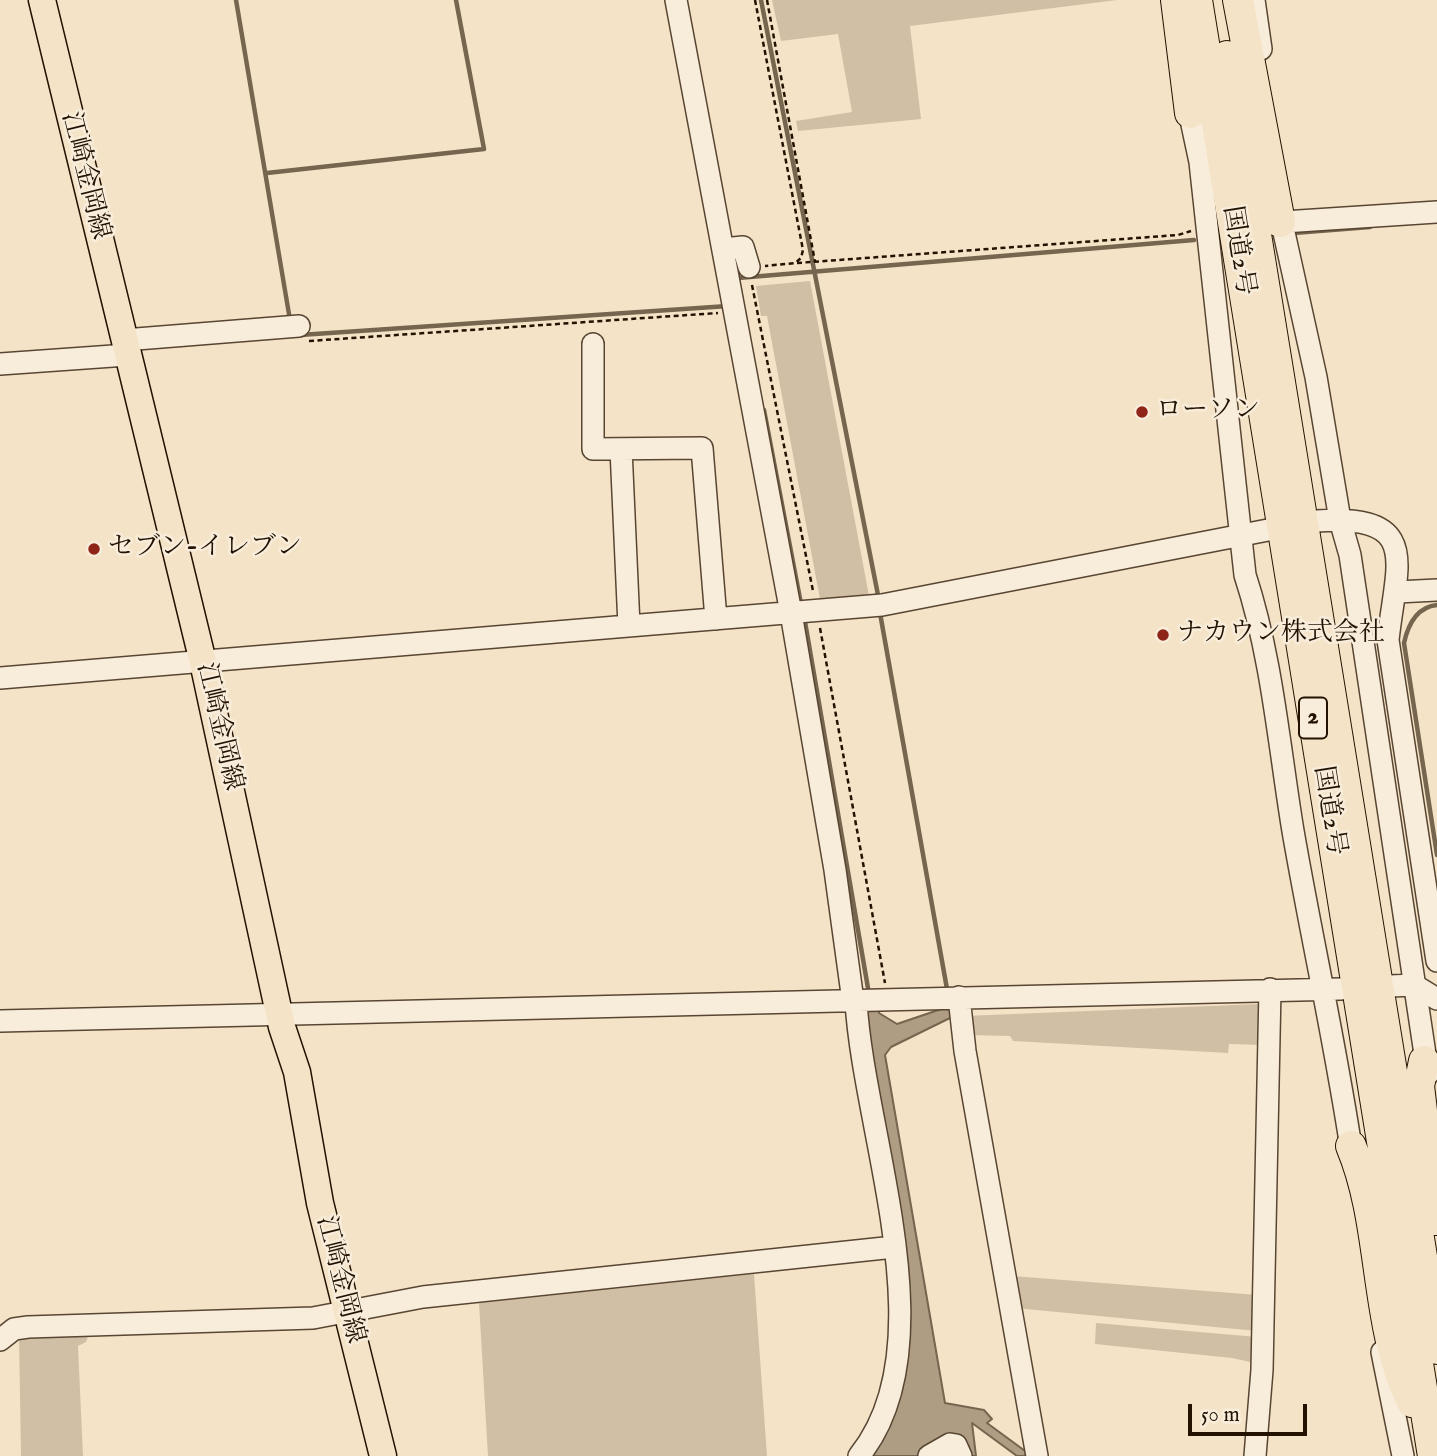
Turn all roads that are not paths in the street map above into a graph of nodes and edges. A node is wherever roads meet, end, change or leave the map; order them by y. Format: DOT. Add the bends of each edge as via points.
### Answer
graph roads {
  1 [pos="42,0"];
  2 [pos="676,0"];
  3 [pos="1163,0"];
  4 [pos="1176,0"];
  5 [pos="1197,0"];
  6 [pos="1218,0"];
  7 [pos="1238,0"];
  8 [pos="1254,0"];
  9 [pos="1189,113"];
  10 [pos="1437,212"];
  11 [pos="1273,223"];
  12 [pos="730,249"];
  13 [pos="750,274"];
  14 [pos="304,334"];
  15 [pos="593,344"];
  16 [pos="125,347"];
  17 [pos="0,364"];
  18 [pos="621,449"];
  19 [pos="1340,520"];
  20 [pos="1317,521"];
  21 [pos="1268,530"];
  22 [pos="1240,534"];
  23 [pos="1437,590"];
  24 [pos="1397,592"];
  25 [pos="804,611"];
  26 [pos="716,619"];
  27 [pos="629,626"];
  28 [pos="203,662"];
  29 [pos="0,678"];
  30 [pos="1437,961"];
  31 [pos="1414,985"];
  32 [pos="1390,986"];
  33 [pos="1332,989"];
  34 [pos="1270,995"];
  35 [pos="1437,999"];
  36 [pos="864,1004"];
  37 [pos="960,1005"];
  38 [pos="281,1020"];
  39 [pos="0,1021"];
  40 [pos="1437,1023"];
  41 [pos="1430,1055"];
  42 [pos="1437,1114"];
  43 [pos="1351,1146"];
  44 [pos="1437,1234"];
  45 [pos="894,1248"];
  46 [pos="346,1311"];
  47 [pos="0,1339"];
  48 [pos="1437,1349"];
  49 [pos="1431,1446"];
  50 [pos="383,1456"];
  51 [pos="859,1456"];
  52 [pos="929,1456"];
  53 [pos="961,1456"];
  54 [pos="1037,1456"];
  55 [pos="1255,1456"];
  56 [pos="1403,1456"];
  1 -- 16 [label="main road, 江崎金岡線"];
  2 -- 12 [label="street"];
  3 -- 9 [label="street"];
  4 -- 9 [label="highway"];
  5 -- 49 [label="highway, 国道2号 / 2"];
  6 -- 48 [label="highway, 国道2号 / 2"];
  7 -- 11 [label="highway"];
  8 -- 11 [label="street"];
  9 -- 22 [label="street" via="1214,228"];
  10 -- 11 [label="street"];
  11 -- 19 [label="street" via="1316,377"];
  12 -- 13 [label="street" via="743,247"];
  12 -- 25 [label="street" via="732,308"];
  14 -- 16 [label="street"];
  15 -- 18 [label="street" via="593,449"];
  16 -- 17 [label="street"];
  16 -- 28 [label="main road, 江崎金岡線"];
  18 -- 26 [label="street" via="702,448"];
  18 -- 27 [label="street"];
  19 -- 20 [label="street"];
  19 -- 24 [label="street" via="1356,520 1385,532 1395,547"];
  19 -- 31 [label="street" via="1397,852"];
  21 -- 22 [label="street"];
  22 -- 25 [label="street" via="882,605"];
  22 -- 33 [label="street" via="1245,575 1259,619 1292,821"];
  23 -- 24 [label="street"];
  24 -- 30 [label="street" via="1388,640"];
  25 -- 26 [label="street"];
  25 -- 36 [label="street" via="835,870"];
  26 -- 27 [label="street"];
  27 -- 28 [label="street"];
  28 -- 29 [label="street"];
  28 -- 38 [label="main road, 江崎金岡線"];
  31 -- 32 [label="street"];
  31 -- 35 [label="street"];
  31 -- 40 [label="street"];
  31 -- 41 [label="street"];
  33 -- 34 [label="street"];
  33 -- 43 [label="street"];
  34 -- 37 [label="street"];
  34 -- 55 [label="street" via="1262,1370"];
  36 -- 37 [label="street"];
  36 -- 38 [label="street"];
  36 -- 45 [label="street"];
  37 -- 54 [label="street"];
  38 -- 39 [label="street"];
  38 -- 46 [label="main road, 江崎金岡線" via="297,1072 320,1203"];
  41 -- 42 [label="street"];
  41 -- 44 [label="highway" via="1419,1086"];
  43 -- 49 [label="highway" via="1363,1175 1396,1363"];
  43 -- 56 [label="street" via="1388,1391"];
  45 -- 46 [label="street" via="423,1297"];
  45 -- 51 [label="street" via="901,1304 895,1376 874,1438"];
  46 -- 47 [label="street" via="313,1318 28,1326"];
  46 -- 50 [label="main road, 江崎金岡線"];
  52 -- 53 [label="street" via="950,1444 956,1445"];
}
